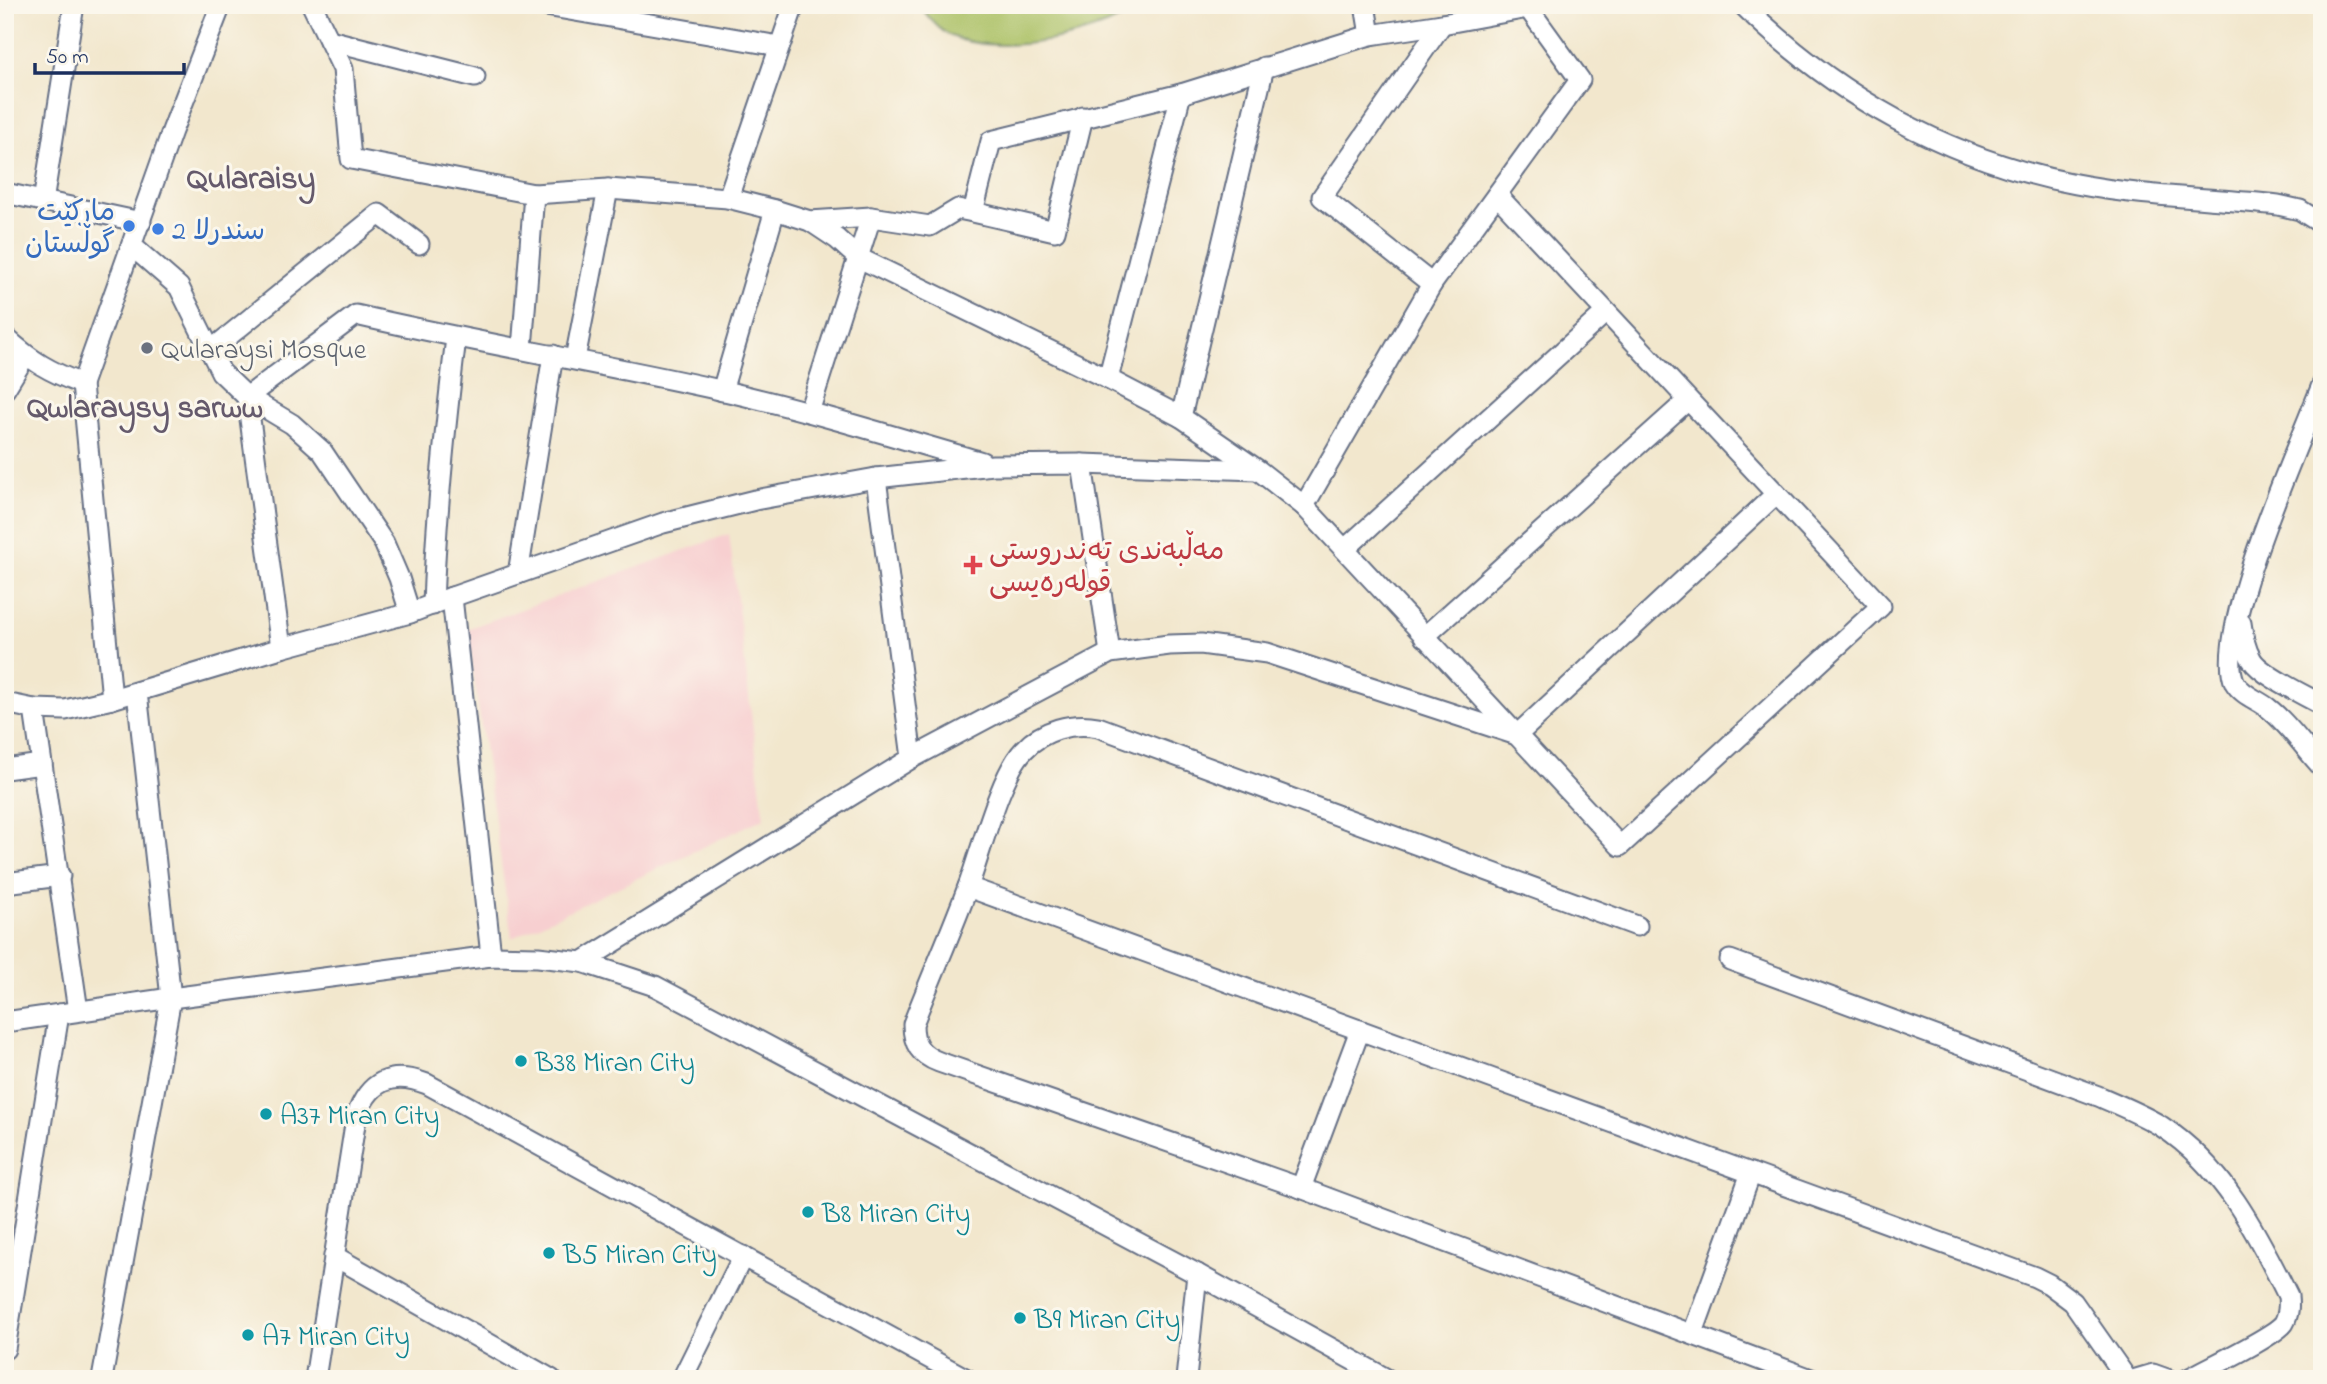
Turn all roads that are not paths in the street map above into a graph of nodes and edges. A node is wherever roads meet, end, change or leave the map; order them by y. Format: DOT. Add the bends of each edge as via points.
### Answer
graph roads {
  1 [pos="74,5"];
  2 [pos="221,5"];
  3 [pos="312,5"];
  4 [pos="540,5"];
  5 [pos="794,5"];
  6 [pos="1366,5"];
  7 [pos="1743,5"];
  8 [pos="1527,6"];
  9 [pos="1442,24"];
  10 [pos="1370,35"];
  11 [pos="329,40"];
  12 [pos="779,46"];
  13 [pos="1264,67"];
  14 [pos="475,77"];
  15 [pos="1181,94"];
  16 [pos="1083,117"];
  17 [pos="608,189"];
  18 [pos="5,193"];
  19 [pos="534,194"];
  20 [pos="1497,195"];
  21 [pos="728,198"];
  22 [pos="43,202"];
  23 [pos="775,210"];
  24 [pos="973,212"];
  25 [pos="870,217"];
  26 [pos="810,221"];
  27 [pos="141,222"];
  28 [pos="2322,224"];
  29 [pos="419,244"];
  30 [pos="132,246"];
  31 [pos="857,257"];
  32 [pos="1432,284"];
  33 [pos="1606,312"];
  34 [pos="5,337"];
  35 [pos="456,338"];
  36 [pos="522,349"];
  37 [pos="210,351"];
  38 [pos="553,355"];
  39 [pos="25,356"];
  40 [pos="575,359"];
  41 [pos="1108,379"];
  42 [pos="82,384"];
  43 [pos="2322,385"];
  44 [pos="5,389"];
  45 [pos="722,391"];
  46 [pos="247,397"];
  47 [pos="1688,400"];
  48 [pos="809,412"];
  49 [pos="1181,417"];
  50 [pos="1082,464"];
  51 [pos="993,465"];
  52 [pos="1258,470"];
  53 [pos="876,478"];
  54 [pos="1776,494"];
  55 [pos="1304,506"];
  56 [pos="1345,549"];
  57 [pos="518,574"];
  58 [pos="452,597"];
  59 [pos="433,605"];
  60 [pos="2240,612"];
  61 [pos="410,613"];
  62 [pos="1424,637"];
  63 [pos="281,648"];
  64 [pos="1110,653"];
  65 [pos="137,692"];
  66 [pos="112,699"];
  67 [pos="5,703"];
  68 [pos="2322,705"];
  69 [pos="34,709"];
  70 [pos="1517,735"];
  71 [pos="912,758"];
  72 [pos="2320,762"];
  73 [pos="42,764"];
  74 [pos="5,769"];
  75 [pos="60,876"];
  76 [pos="5,883"];
  77 [pos="968,887"];
  78 [pos="1637,926"];
  79 [pos="491,956"];
  80 [pos="1730,960"];
  81 [pos="582,962"];
  82 [pos="171,998"];
  83 [pos="68,1012"];
  84 [pos="5,1022"];
  85 [pos="1360,1030"];
  86 [pos="1751,1173"];
  87 [pos="1301,1188"];
  88 [pos="334,1256"];
  89 [pos="743,1256"];
  90 [pos="1197,1275"];
  91 [pos="1693,1333"];
  92 [pos="5,1349"];
  93 [pos="102,1379"];
  94 [pos="315,1379"];
  95 [pos="551,1379"];
  96 [pos="682,1379"];
  97 [pos="967,1379"];
  98 [pos="1186,1379"];
  99 [pos="1387,1379"];
  100 [pos="1811,1379"];
  101 [pos="2127,1379"];
  102 [pos="2136,1379"];
  103 [pos="2166,1379"];
  104 [pos="2188,1379"];
  1 -- 22 [label="street"];
  2 -- 27 [label="street"];
  3 -- 11 [label="street"];
  4 -- 12 [label="street"];
  5 -- 12 [label="street"];
  6 -- 10 [label="street"];
  7 -- 28 [label="street" via="1829,79 1969,154 2078,184 2278,205 2300,210"];
  8 -- 9 [label="street"];
  8 -- 20 [label="street" via="1580,80"];
  9 -- 10 [label="street"];
  9 -- 32 [label="street" via="1322,197"];
  10 -- 13 [label="street"];
  11 -- 14 [label="street"];
  11 -- 19 [label="street" via="343,69 351,159"];
  12 -- 21 [label="street"];
  13 -- 15 [label="street"];
  13 -- 49 [label="street"];
  15 -- 16 [label="street"];
  15 -- 41 [label="street"];
  16 -- 24 [label="street" via="991,141"];
  16 -- 24 [label="street" via="1055,231"];
  17 -- 19 [label="street"];
  17 -- 21 [label="street"];
  17 -- 40 [label="street"];
  18 -- 22 [label="street"];
  19 -- 36 [label="street"];
  20 -- 32 [label="street"];
  20 -- 33 [label="street"];
  21 -- 23 [label="street"];
  22 -- 27 [label="street"];
  23 -- 26 [label="street"];
  23 -- 45 [label="street"];
  24 -- 25 [label="street" via="958,209 930,226"];
  25 -- 26 [label="street"];
  25 -- 31 [label="street"];
  26 -- 31 [label="street"];
  27 -- 30 [label="street"];
  29 -- 37 [label="street" via="379,214"];
  30 -- 37 [label="street" via="178,288"];
  30 -- 42 [label="street"];
  31 -- 41 [label="street"];
  31 -- 48 [label="street"];
  32 -- 55 [label="street"];
  33 -- 47 [label="street"];
  33 -- 56 [label="street"];
  34 -- 39 [label="street"];
  35 -- 36 [label="street"];
  35 -- 46 [label="street" via="356,315"];
  35 -- 59 [label="street" via="437,508"];
  36 -- 38 [label="street"];
  37 -- 46 [label="street" via="221,372"];
  38 -- 40 [label="street"];
  38 -- 57 [label="street"];
  39 -- 42 [label="street"];
  39 -- 44 [label="street"];
  40 -- 45 [label="street"];
  41 -- 49 [label="street"];
  42 -- 66 [label="street"];
  43 -- 60 [label="street" via="2269,515"];
  45 -- 48 [label="street"];
  46 -- 61 [label="street" via="292,424 322,451 384,543"];
  46 -- 63 [label="street"];
  47 -- 54 [label="street"];
  47 -- 62 [label="street"];
  48 -- 51 [label="street"];
  49 -- 52 [label="street"];
  50 -- 51 [label="street"];
  50 -- 52 [label="street"];
  50 -- 64 [label="street"];
  51 -- 53 [label="street"];
  52 -- 55 [label="street"];
  53 -- 57 [label="street" via="663,523"];
  53 -- 71 [label="street"];
  54 -- 70 [label="street"];
  54 -- 70 [label="street" via="1881,606 1620,846"];
  55 -- 56 [label="street"];
  56 -- 62 [label="street"];
  57 -- 58 [label="street"];
  58 -- 59 [label="street"];
  58 -- 79 [label="street"];
  59 -- 61 [label="street"];
  60 -- 68 [label="street" via="2253,663"];
  60 -- 72 [label="street" via="2231,660 2234,682 2269,709"];
  61 -- 63 [label="street"];
  62 -- 70 [label="street"];
  63 -- 65 [label="street"];
  64 -- 70 [label="street" via="1201,644 1267,653"];
  64 -- 71 [label="street"];
  65 -- 66 [label="street"];
  65 -- 82 [label="street"];
  66 -- 69 [label="street" via="65,710"];
  67 -- 69 [label="street"];
  69 -- 73 [label="street"];
  71 -- 81 [label="street"];
  73 -- 74 [label="street"];
  73 -- 75 [label="street"];
  75 -- 76 [label="street"];
  75 -- 83 [label="street"];
  77 -- 78 [label="street" via="1018,757 1054,731 1085,725"];
  77 -- 85 [label="street"];
  77 -- 87 [label="street" via="913,1024 913,1037 927,1057"];
  79 -- 81 [label="street"];
  79 -- 82 [label="street"];
  80 -- 104 [label="street" via="2098,1096 2156,1124 2188,1147 2248,1217 2289,1305 2279,1328"];
  81 -- 90 [label="street" via="655,986"];
  82 -- 83 [label="street"];
  82 -- 93 [label="street"];
  83 -- 84 [label="street"];
  83 -- 92 [label="street"];
  85 -- 86 [label="street"];
  85 -- 87 [label="street"];
  86 -- 91 [label="street"];
  86 -- 101 [label="street" via="2049,1284 2082,1312"];
  87 -- 91 [label="street"];
  88 -- 89 [label="street" via="362,1100 391,1079 410,1078"];
  88 -- 94 [label="street"];
  88 -- 95 [label="street"];
  89 -- 96 [label="street"];
  89 -- 97 [label="street"];
  90 -- 98 [label="street"];
  90 -- 99 [label="street"];
  91 -- 100 [label="street"];
  102 -- 103 [label="street" via="2153,1374"];
}
